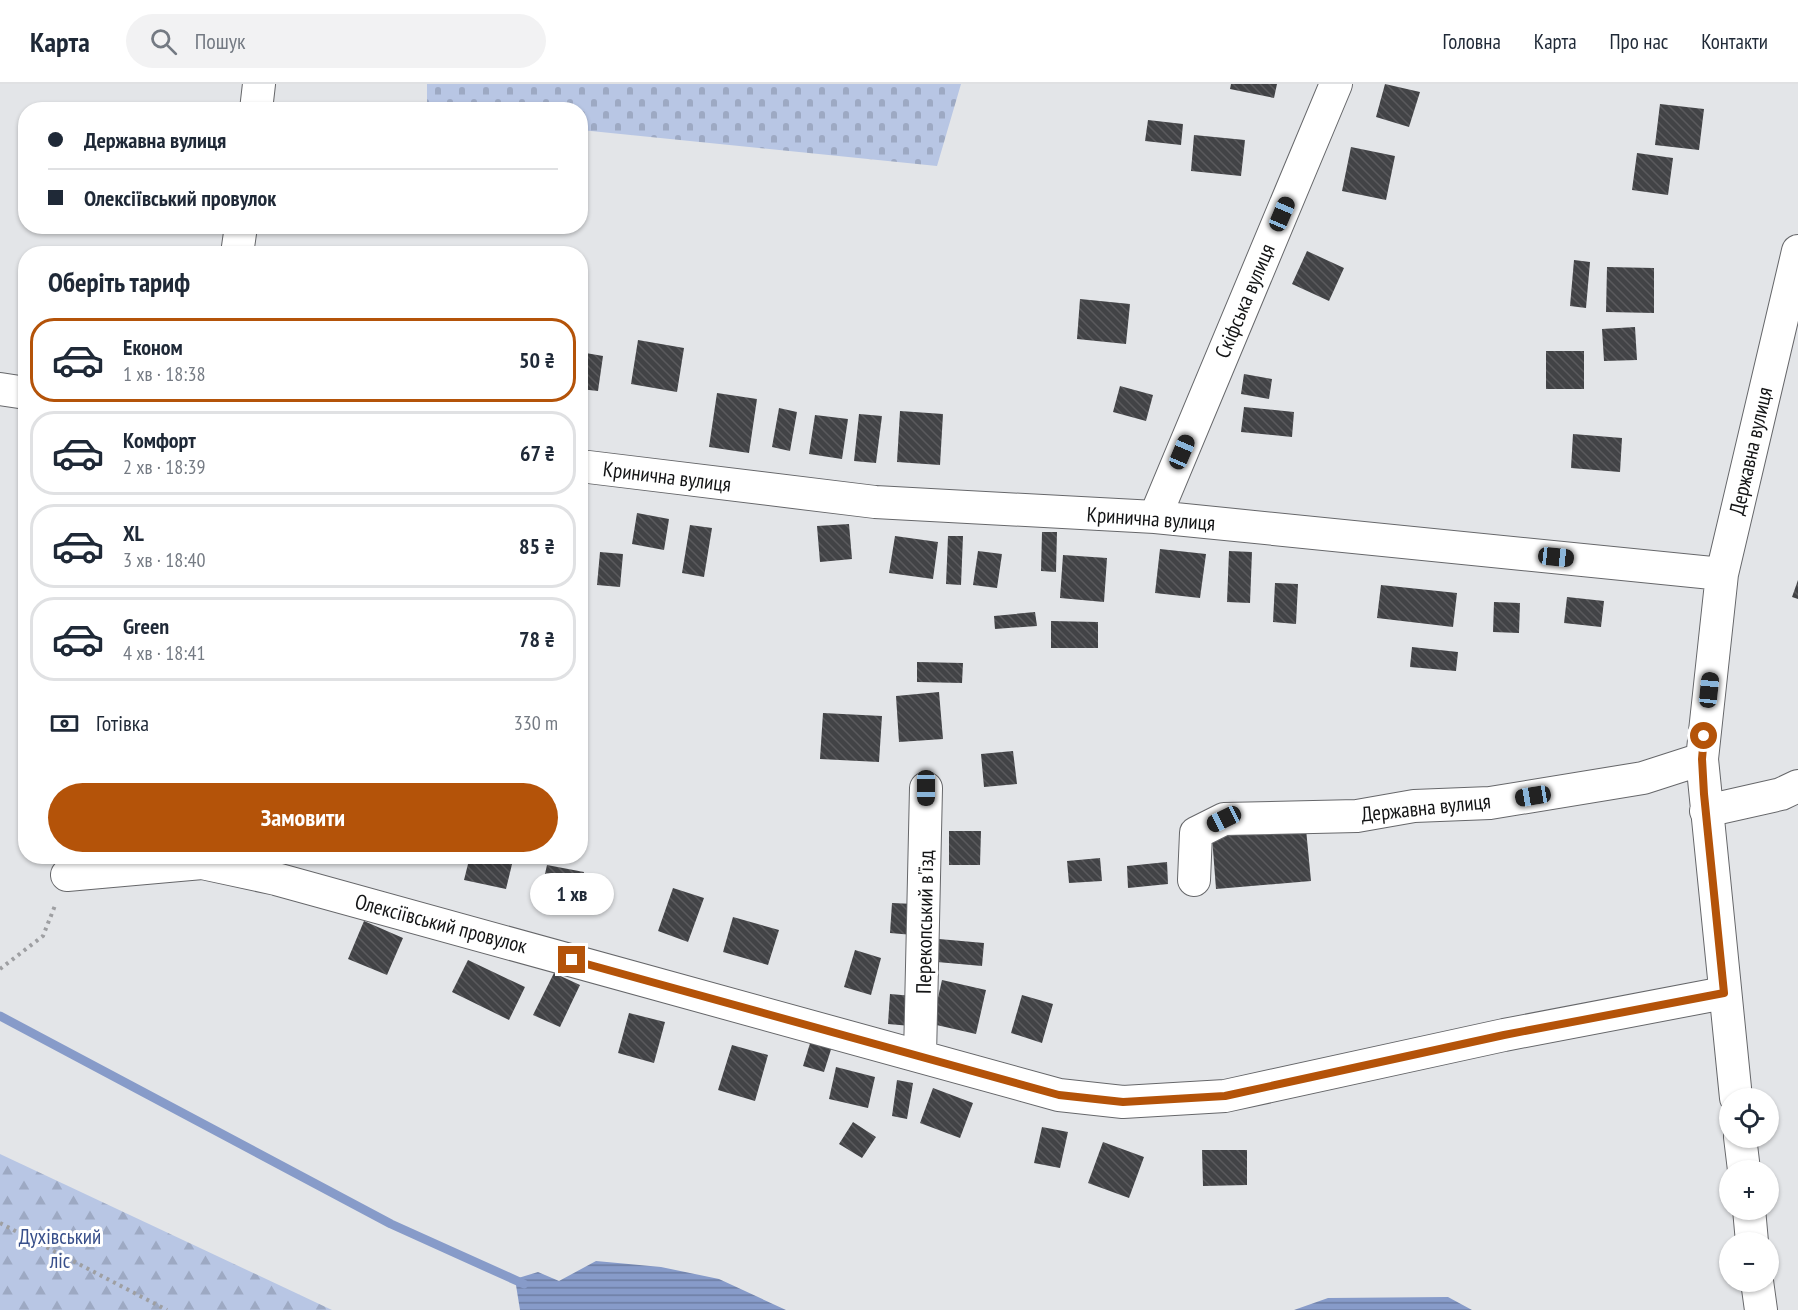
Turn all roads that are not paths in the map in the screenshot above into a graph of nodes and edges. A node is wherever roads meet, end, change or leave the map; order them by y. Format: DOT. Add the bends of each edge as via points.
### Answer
graph roads {
  1 [pos="259,84"];
  2 [pos="1336,84"];
  3 [pos="257,102"];
  4 [pos="1798,251"];
  5 [pos="0,389"];
  6 [pos="18,392"];
  7 [pos="588,467"];
  8 [pos="1155,517"];
  9 [pos="1722,574"];
  10 [pos="1702,759"];
  11 [pos="1798,786"];
  12 [pos="926,788"];
  13 [pos="1706,811"];
  14 [pos="191,864"];
  15 [pos="207,864"];
  16 [pos="67,875"];
  17 [pos="1194,880"];
  18 [pos="1724,993"];
  19 [pos="920,1056"];
  20 [pos="1735,1088"];
  21 [pos="1759,1292"];
  22 [pos="1761,1310"];
  1 -- 3 [label="street"];
  2 -- 8 [label="street, Скіфська вулиця"];
  4 -- 9 [label="street, Державна вулиця"];
  5 -- 6 [label="street"];
  7 -- 8 [label="street, Кринична вулиця" via="875,502"];
  8 -- 9 [label="street, Кринична вулиця"];
  9 -- 10 [label="street, Державна вулиця"];
  10 -- 13 [label="street, Державна вулиця"];
  10 -- 17 [label="street, Державна вулиця" via="1643,778 1490,803 1414,806 1357,816 1224,819 1196,832"];
  11 -- 13 [label="street" via="1781,794"];
  12 -- 19 [label="street, Перекопський в'їзд"];
  13 -- 18 [label="street, Державна вулиця"];
  14 -- 16 [label="street, Олексіївський провулок"];
  15 -- 19 [label="street, Олексіївський провулок"];
  18 -- 19 [label="street, Олексіївський провулок" via="1504,1035 1225,1096 1123,1102 1059,1095"];
  18 -- 20 [label="street, Державна вулиця"];
  21 -- 22 [label="street"];
}
